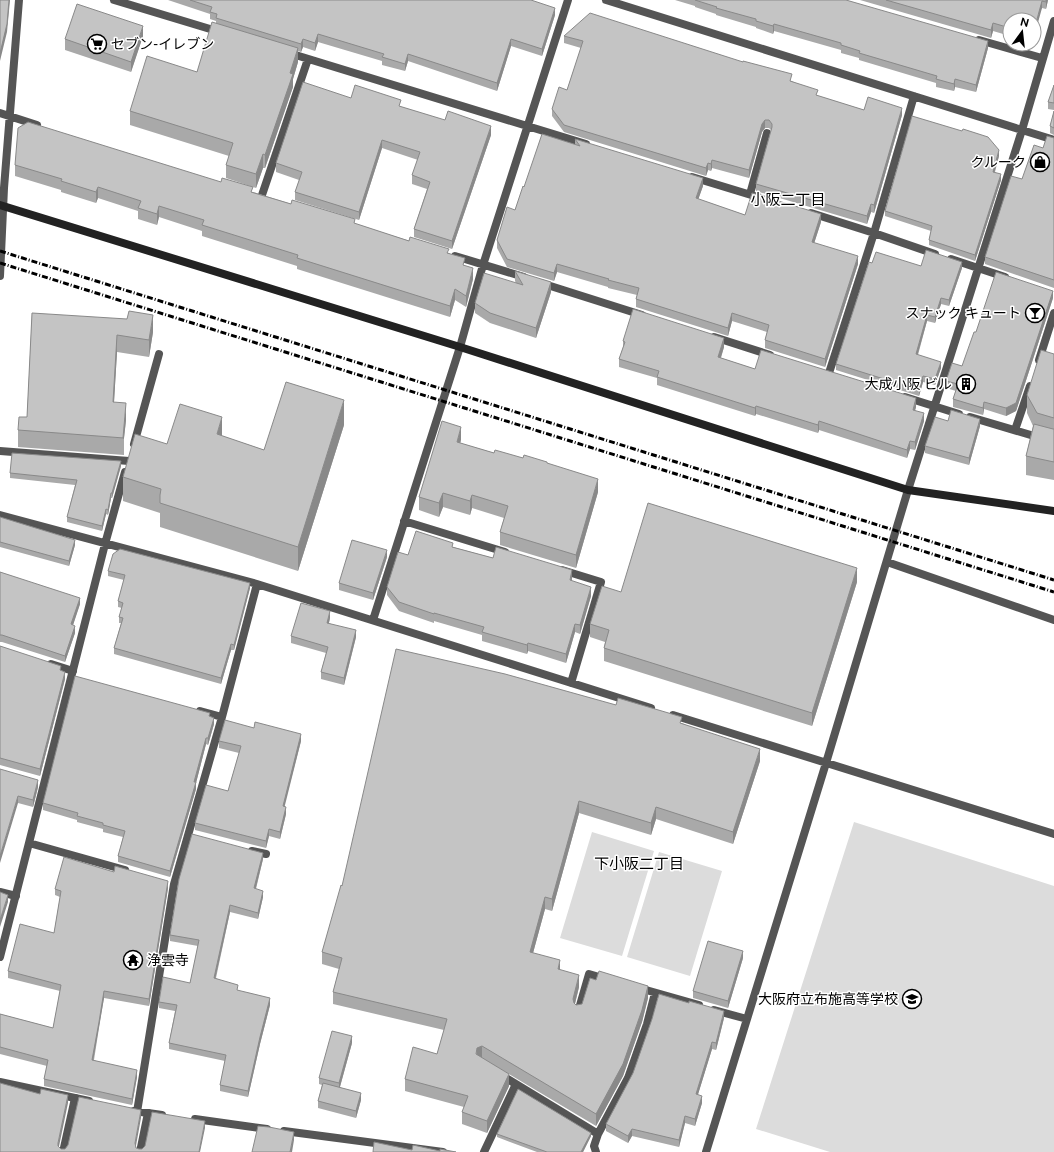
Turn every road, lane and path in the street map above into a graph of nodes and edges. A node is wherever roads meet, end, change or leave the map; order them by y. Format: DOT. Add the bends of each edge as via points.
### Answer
graph roads {
  1 [pos="19,0"];
  2 [pos="114,0"];
  3 [pos="568,0"];
  4 [pos="606,0"];
  5 [pos="1054,21"];
  6 [pos="226,34"];
  7 [pos="967,37"];
  8 [pos="278,50"];
  9 [pos="1042,58"];
  10 [pos="308,59"];
  11 [pos="914,96"];
  12 [pos="0,113"];
  13 [pos="10,116"];
  14 [pos="529,126"];
  15 [pos="48,128"];
  16 [pos="1022,130"];
  17 [pos="767,133"];
  18 [pos="1054,140"];
  19 [pos="597,148"];
  20 [pos="681,173"];
  21 [pos="750,194"];
  22 [pos="261,195"];
  23 [pos="771,201"];
  24 [pos="2,206"];
  25 [pos="801,210"];
  26 [pos="874,233"];
  27 [pos="446,253"];
  28 [pos="484,265"];
  29 [pos="977,268"];
  30 [pos="0,276"];
  31 [pos="1012,280"];
  32 [pos="1054,314"];
  33 [pos="649,316"];
  34 [pos="709,335"];
  35 [pos="460,347"];
  36 [pos="159,354"];
  37 [pos="776,357"];
  38 [pos="1037,365"];
  39 [pos="829,373"];
  40 [pos="1032,379"];
  41 [pos="897,395"];
  42 [pos="935,407"];
  43 [pos="1015,430"];
  44 [pos="1054,442"];
  45 [pos="0,451"];
  46 [pos="129,461"];
  47 [pos="908,490"];
  48 [pos="1054,511"];
  49 [pos="0,515"];
  50 [pos="404,521"];
  51 [pos="105,544"];
  52 [pos="510,554"];
  53 [pos="887,562"];
  54 [pos="556,568"];
  55 [pos="257,584"];
  56 [pos="373,620"];
  57 [pos="1054,620"];
  58 [pos="44,662"];
  59 [pos="74,675"];
  60 [pos="571,683"];
  61 [pos="192,709"];
  62 [pos="222,717"];
  63 [pos="826,763"];
  64 [pos="1054,834"];
  65 [pos="29,843"];
  66 [pos="244,849"];
  67 [pos="266,854"];
  68 [pos="136,873"];
  69 [pos="0,892"];
  70 [pos="16,896"];
  71 [pos="0,957"];
  72 [pos="611,980"];
  73 [pos="633,987"];
  74 [pos="655,993"];
  75 [pos="578,1012"];
  76 [pos="747,1019"];
  77 [pos="493,1070"];
  78 [pos="0,1082"];
  79 [pos="516,1084"];
  80 [pos="75,1098"];
  81 [pos="98,1103"];
  82 [pos="148,1113"];
  83 [pos="171,1116"];
  84 [pos="186,1118"];
  85 [pos="598,1134"];
  86 [pos="63,1152"];
  87 [pos="140,1152"];
  88 [pos="443,1152"];
  89 [pos="484,1152"];
  90 [pos="596,1152"];
  91 [pos="706,1152"];
  1 -- 13 [label="street"];
  2 -- 6 [label="street"];
  3 -- 14 [label="street"];
  4 -- 11 [label="street"];
  5 -- 9 [label="street"];
  7 -- 9 [label="street"];
  8 -- 10 [label="street"];
  9 -- 16 [label="street"];
  10 -- 14 [label="street"];
  10 -- 22 [label="street"];
  11 -- 16 [label="street"];
  11 -- 26 [label="street"];
  12 -- 13 [label="street"];
  13 -- 15 [label="street"];
  13 -- 24 [label="street"];
  14 -- 19 [label="street"];
  14 -- 28 [label="street"];
  16 -- 18 [label="street"];
  16 -- 29 [label="street"];
  17 -- 21 [label="street"];
  20 -- 21 [label="street"];
  21 -- 23 [label="street"];
  24 -- 30 [label="street"];
  24 -- 35 [label="street"];
  25 -- 26 [label="street"];
  26 -- 29 [label="street"];
  26 -- 39 [label="street"];
  27 -- 28 [label="street"];
  28 -- 33 [label="street"];
  28 -- 35 [label="street"];
  29 -- 31 [label="street"];
  29 -- 42 [label="street"];
  32 -- 38 [label="street"];
  34 -- 37 [label="street"];
  35 -- 47 [label="street"];
  35 -- 50 [label="street"];
  36 -- 46 [label="street"];
  40 -- 43 [label="street"];
  41 -- 42 [label="street"];
  42 -- 43 [label="street"];
  42 -- 47 [label="street"];
  43 -- 44 [label="street"];
  45 -- 46 [label="street"];
  46 -- 51 [label="street"];
  47 -- 48 [label="street"];
  47 -- 53 [label="street"];
  49 -- 51 [label="street"];
  50 -- 52 [label="street"];
  50 -- 56 [label="street"];
  51 -- 55 [label="street"];
  51 -- 59 [label="street"];
  53 -- 57 [label="street"];
  53 -- 63 [label="street"];
  54 -- 60 [label="street" via="601,582"];
  55 -- 56 [label="street"];
  55 -- 62 [label="street"];
  56 -- 60 [label="street"];
  58 -- 59 [label="street"];
  59 -- 65 [label="street" via="41,782"];
  60 -- 63 [label="street"];
  61 -- 62 [label="street"];
  62 -- 82 [label="street" via="191,835 170,883 133,1111"];
  63 -- 64 [label="street"];
  63 -- 76 [label="street"];
  65 -- 68 [label="street"];
  65 -- 70 [label="street"];
  66 -- 67 [label="street"];
  69 -- 70 [label="street"];
  70 -- 71 [label="street"];
  72 -- 75 [label="street" via="589,974"];
  73 -- 74 [label="street"];
  74 -- 76 [label="street"];
  74 -- 85 [label="street" via="628,1078"];
  76 -- 91 [label="street"];
  77 -- 79 [label="street"];
  78 -- 80 [label="street"];
  79 -- 85 [label="street"];
  79 -- 89 [label="street"];
  80 -- 81 [label="street"];
  80 -- 86 [label="street"];
  82 -- 83 [label="street"];
  82 -- 87 [label="street"];
  84 -- 88 [label="street"];
  85 -- 90 [label="street" via="594,1146"];
}
